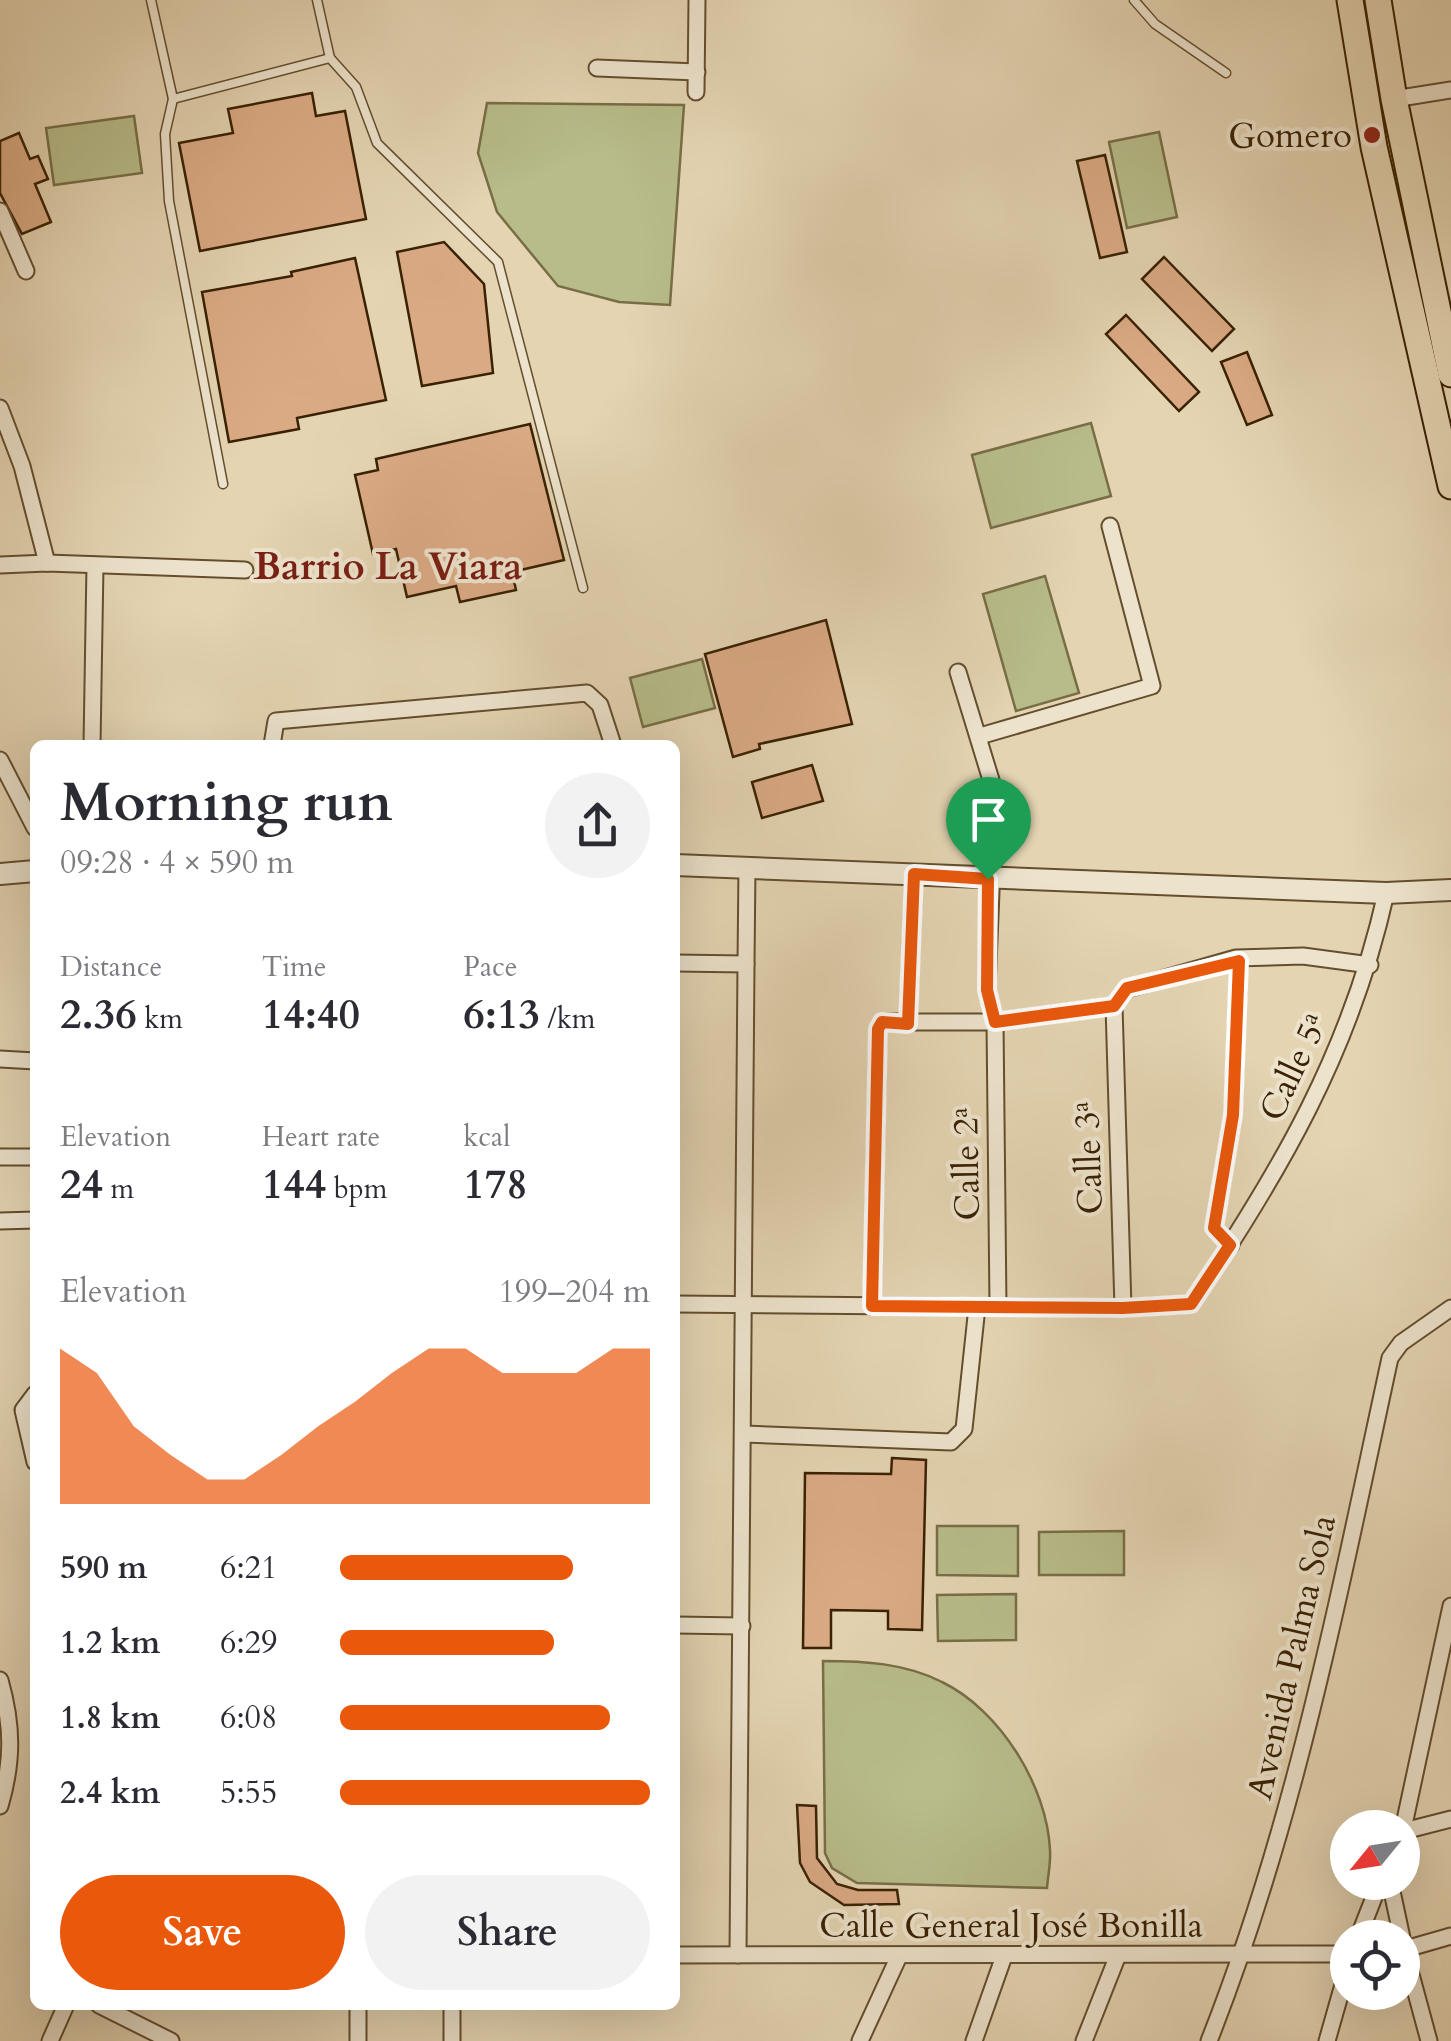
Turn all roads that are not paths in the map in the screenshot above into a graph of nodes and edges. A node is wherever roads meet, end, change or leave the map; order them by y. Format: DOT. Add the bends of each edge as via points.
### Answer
graph roads {
  1 [pos="151,0"];
  2 [pos="316,0"];
  3 [pos="697,0"];
  4 [pos="1134,0"];
  5 [pos="1350,0"];
  6 [pos="1378,0"];
  7 [pos="330,58"];
  8 [pos="598,68"];
  9 [pos="697,72"];
  10 [pos="1226,72"];
  11 [pos="1451,90"];
  12 [pos="696,92"];
  13 [pos="174,99"];
  14 [pos="1394,100"];
  15 [pos="0,211"];
  16 [pos="26,271"];
  17 [pos="1451,374"];
  18 [pos="0,408"];
  19 [pos="222,484"];
  20 [pos="1451,486"];
  21 [pos="1110,526"];
  22 [pos="47,562"];
  23 [pos="0,565"];
  24 [pos="95,565"];
  25 [pos="245,570"];
  26 [pos="583,588"];
  27 [pos="958,672"];
  28 [pos="980,736"];
  29 [pos="92,740"];
  30 [pos="273,740"];
  31 [pos="611,740"];
  32 [pos="0,760"];
  33 [pos="30,818"];
  34 [pos="680,866"];
  35 [pos="747,866"];
  36 [pos="30,872"];
  37 [pos="0,874"];
  38 [pos="914,874"];
  39 [pos="988,879"];
  40 [pos="1451,890"];
  41 [pos="1386,893"];
  42 [pos="1239,961"];
  43 [pos="680,963"];
  44 [pos="746,964"];
  45 [pos="1370,965"];
  46 [pos="1114,1006"];
  47 [pos="995,1022"];
  48 [pos="908,1024"];
  49 [pos="0,1059"];
  50 [pos="30,1061"];
  51 [pos="0,1157"];
  52 [pos="30,1157"];
  53 [pos="30,1220"];
  54 [pos="0,1221"];
  55 [pos="1230,1245"];
  56 [pos="680,1304"];
  57 [pos="744,1304"];
  58 [pos="872,1306"];
  59 [pos="976,1306"];
  60 [pos="998,1307"];
  61 [pos="1123,1308"];
  62 [pos="1451,1308"];
  63 [pos="30,1399"];
  64 [pos="744,1434"];
  65 [pos="30,1444"];
  66 [pos="1451,1606"];
  67 [pos="680,1625"];
  68 [pos="742,1626"];
  69 [pos="0,1680"];
  70 [pos="0,1806"];
  71 [pos="1408,1810"];
  72 [pos="1451,1818"];
  73 [pos="1420,1828"];
  74 [pos="1451,1936"];
  75 [pos="1420,1941"];
  76 [pos="1330,1954"];
  77 [pos="738,1955"];
  78 [pos="1118,1955"];
  79 [pos="1243,1955"];
  80 [pos="680,1956"];
  81 [pos="899,1956"];
  82 [pos="1004,1956"];
  83 [pos="1420,2007"];
  84 [pos="64,2010"];
  85 [pos="109,2010"];
  86 [pos="358,2010"];
  87 [pos="452,2010"];
  88 [pos="1336,2010"];
  89 [pos="50,2041"];
  90 [pos="171,2041"];
  91 [pos="358,2041"];
  92 [pos="452,2041"];
  93 [pos="860,2041"];
  94 [pos="974,2041"];
  95 [pos="1084,2041"];
  96 [pos="1209,2041"];
  97 [pos="1328,2041"];
  98 [pos="1429,2041"];
  1 -- 13 [label="lane"];
  2 -- 7 [label="lane"];
  3 -- 9 [label="street"];
  4 -- 10 [label="lane" via="1155,24"];
  5 -- 20 [label="main road" via="1374,147"];
  6 -- 14 [label="main road"];
  7 -- 13 [label="lane"];
  7 -- 26 [label="lane" via="356,88 377,143 498,262"];
  8 -- 9 [label="street"];
  9 -- 12 [label="street"];
  11 -- 14 [label="street"];
  13 -- 19 [label="lane" via="165,134 169,201"];
  14 -- 17 [label="main road"];
  15 -- 16 [label="street"];
  18 -- 22 [label="street"];
  21 -- 28 [label="street" via="1152,686"];
  22 -- 23 [label="street"];
  22 -- 24 [label="street"];
  24 -- 25 [label="street"];
  24 -- 29 [label="street"];
  27 -- 28 [label="street, Calle 2ª"];
  28 -- 39 [label="street, Calle 2ª" via="995,794"];
  30 -- 31 [label="street" via="276,720 588,694 600,705"];
  32 -- 33 [label="street"];
  34 -- 35 [label="street"];
  35 -- 38 [label="street"];
  35 -- 44 [label="street"];
  36 -- 37 [label="street"];
  38 -- 39 [label="street"];
  38 -- 48 [label="street"];
  39 -- 41 [label="street"];
  39 -- 47 [label="street, Calle 2ª" via="987,990"];
  40 -- 41 [label="street"];
  41 -- 45 [label="street, Calle 5ª"];
  42 -- 45 [label="street" via="1304,956"];
  42 -- 46 [label="street" via="1127,988"];
  42 -- 55 [label="street" via="1233,1115 1214,1228"];
  43 -- 44 [label="street"];
  44 -- 57 [label="street"];
  45 -- 55 [label="street, Calle 5ª" via="1326,1076"];
  46 -- 47 [label="street"];
  46 -- 61 [label="street, Calle 3ª"];
  47 -- 48 [label="street"];
  47 -- 60 [label="street, Calle 2ª"];
  48 -- 58 [label="street" via="882,1022 878,1029"];
  49 -- 50 [label="street"];
  51 -- 52 [label="street"];
  53 -- 54 [label="street"];
  55 -- 61 [label="street, Calle 5ª" via="1191,1304"];
  56 -- 57 [label="street"];
  57 -- 58 [label="street"];
  57 -- 64 [label="street"];
  58 -- 59 [label="street"];
  59 -- 60 [label="street"];
  59 -- 64 [label="street" via="964,1429 951,1442"];
  60 -- 61 [label="street"];
  62 -- 79 [label="street, Avenida Palma Sola" via="1401,1342 1390,1358 1309,1731"];
  63 -- 65 [label="street" via="23,1418"];
  64 -- 68 [label="street"];
  66 -- 71 [label="street"];
  67 -- 68 [label="street"];
  68 -- 77 [label="street"];
  69 -- 70 [label="street" via="12,1750"];
  72 -- 73 [label="street"];
  74 -- 75 [label="street"];
  76 -- 79 [label="street, Calle General José Bonilla"];
  77 -- 80 [label="street, Calle General José Bonilla"];
  77 -- 81 [label="street, Calle General José Bonilla"];
  78 -- 79 [label="street, Calle General José Bonilla"];
  78 -- 82 [label="street, Calle General José Bonilla"];
  78 -- 95 [label="street"];
  79 -- 96 [label="street, Avenida Palma Sola"];
  81 -- 82 [label="street, Calle General José Bonilla"];
  81 -- 93 [label="street"];
  82 -- 94 [label="street"];
  83 -- 98 [label="street"];
  84 -- 89 [label="street"];
  85 -- 90 [label="street"];
  86 -- 91 [label="street"];
  87 -- 92 [label="street"];
  88 -- 97 [label="street"];
}
